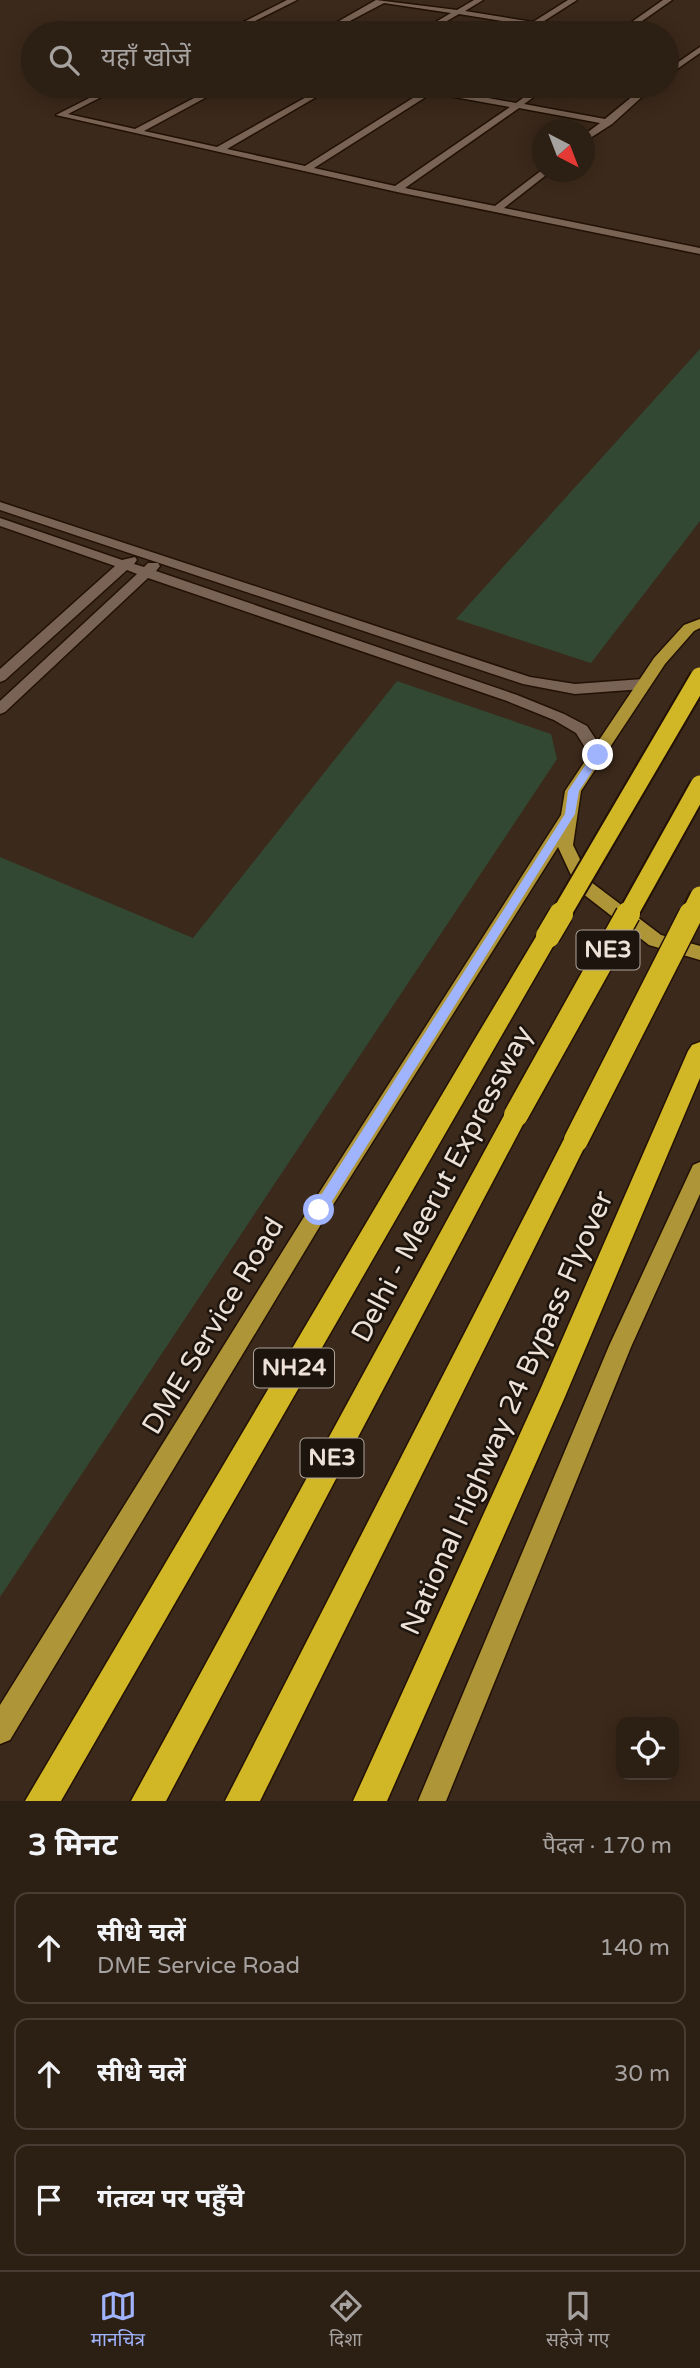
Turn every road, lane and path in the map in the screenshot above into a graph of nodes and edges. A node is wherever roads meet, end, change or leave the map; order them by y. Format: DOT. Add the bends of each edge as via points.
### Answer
graph roads {
  1 [pos="293,0"];
  2 [pos="382,0"];
  3 [pos="479,0"];
  4 [pos="573,0"];
  5 [pos="668,0"];
  6 [pos="457,12"];
  7 [pos="250,21"];
  8 [pos="344,21"];
  9 [pos="442,21"];
  10 [pos="510,21"];
  11 [pos="540,21"];
  12 [pos="637,21"];
  13 [pos="700,48"];
  14 [pos="679,65"];
  15 [pos="95,98"];
  16 [pos="200,98"];
  17 [pos="310,98"];
  18 [pos="418,98"];
  19 [pos="483,98"];
  20 [pos="527,98"];
  21 [pos="634,98"];
  22 [pos="517,105"];
  23 [pos="608,122"];
  24 [pos="136,132"];
  25 [pos="595,132"];
  26 [pos="220,149"];
  27 [pos="306,169"];
  28 [pos="532,182"];
  29 [pos="397,189"];
  30 [pos="499,208"];
  31 [pos="700,251"];
  32 [pos="0,506"];
  33 [pos="0,522"];
  34 [pos="140,552"];
  35 [pos="160,559"];
  36 [pos="125,565"];
  37 [pos="146,572"];
  38 [pos="700,608"];
  39 [pos="694,626"];
  40 [pos="0,677"];
  41 [pos="700,677"];
  42 [pos="643,684"];
  43 [pos="0,709"];
  44 [pos="598,755"];
  45 [pos="700,785"];
  46 [pos="570,814"];
  47 [pos="700,896"];
  48 [pos="700,953"];
  49 [pos="700,1051"];
  50 [pos="700,1171"];
  51 [pos="0,1730"];
  52 [pos="42,1801"];
  53 [pos="148,1801"];
  54 [pos="242,1801"];
  55 [pos="370,1801"];
  56 [pos="432,1801"];
  1 -- 7 [label="street"];
  2 -- 6 [label="street"];
  2 -- 8 [label="street"];
  3 -- 6 [label="street"];
  4 -- 11 [label="street"];
  5 -- 12 [label="street"];
  6 -- 9 [label="street"];
  6 -- 10 [label="street"];
  13 -- 14 [label="street"];
  15 -- 24 [label="street" via="60,115"];
  16 -- 24 [label="street"];
  17 -- 26 [label="street"];
  18 -- 27 [label="street"];
  19 -- 22 [label="street"];
  20 -- 22 [label="street"];
  21 -- 23 [label="street"];
  22 -- 23 [label="street"];
  22 -- 29 [label="street"];
  23 -- 25 [label="street"];
  24 -- 26 [label="street"];
  26 -- 27 [label="street"];
  27 -- 29 [label="street"];
  28 -- 30 [label="street"];
  29 -- 30 [label="street"];
  30 -- 31 [label="street"];
  32 -- 34 [label="street"];
  33 -- 36 [label="street"];
  34 -- 35 [label="street"];
  34 -- 36 [label="street"];
  35 -- 37 [label="street"];
  35 -- 42 [label="street" via="528,681 575,690"];
  36 -- 37 [label="street"];
  36 -- 40 [label="street"];
  37 -- 43 [label="street"];
  37 -- 44 [label="street" via="559,716 582,730"];
  38 -- 39 [label="main road"];
  39 -- 42 [label="main road"];
  41 -- 52 [label="highway, NH24, bridge"];
  42 -- 44 [label="main road"];
  44 -- 46 [label="main road" via="573,791"];
  45 -- 53 [label="highway, Delhi - Meerut Expressway / NE3, bridge" via="516,1115"];
  46 -- 48 [label="main road" via="565,845 584,886 655,940"];
  46 -- 51 [label="main road, DME Service Road" via="319,1210"];
  47 -- 54 [label="highway, NE3, bridge"];
  49 -- 55 [label="highway, National Highway 24 Bypass Flyover"];
  50 -- 56 [label="main road" via="620,1346"];
}
